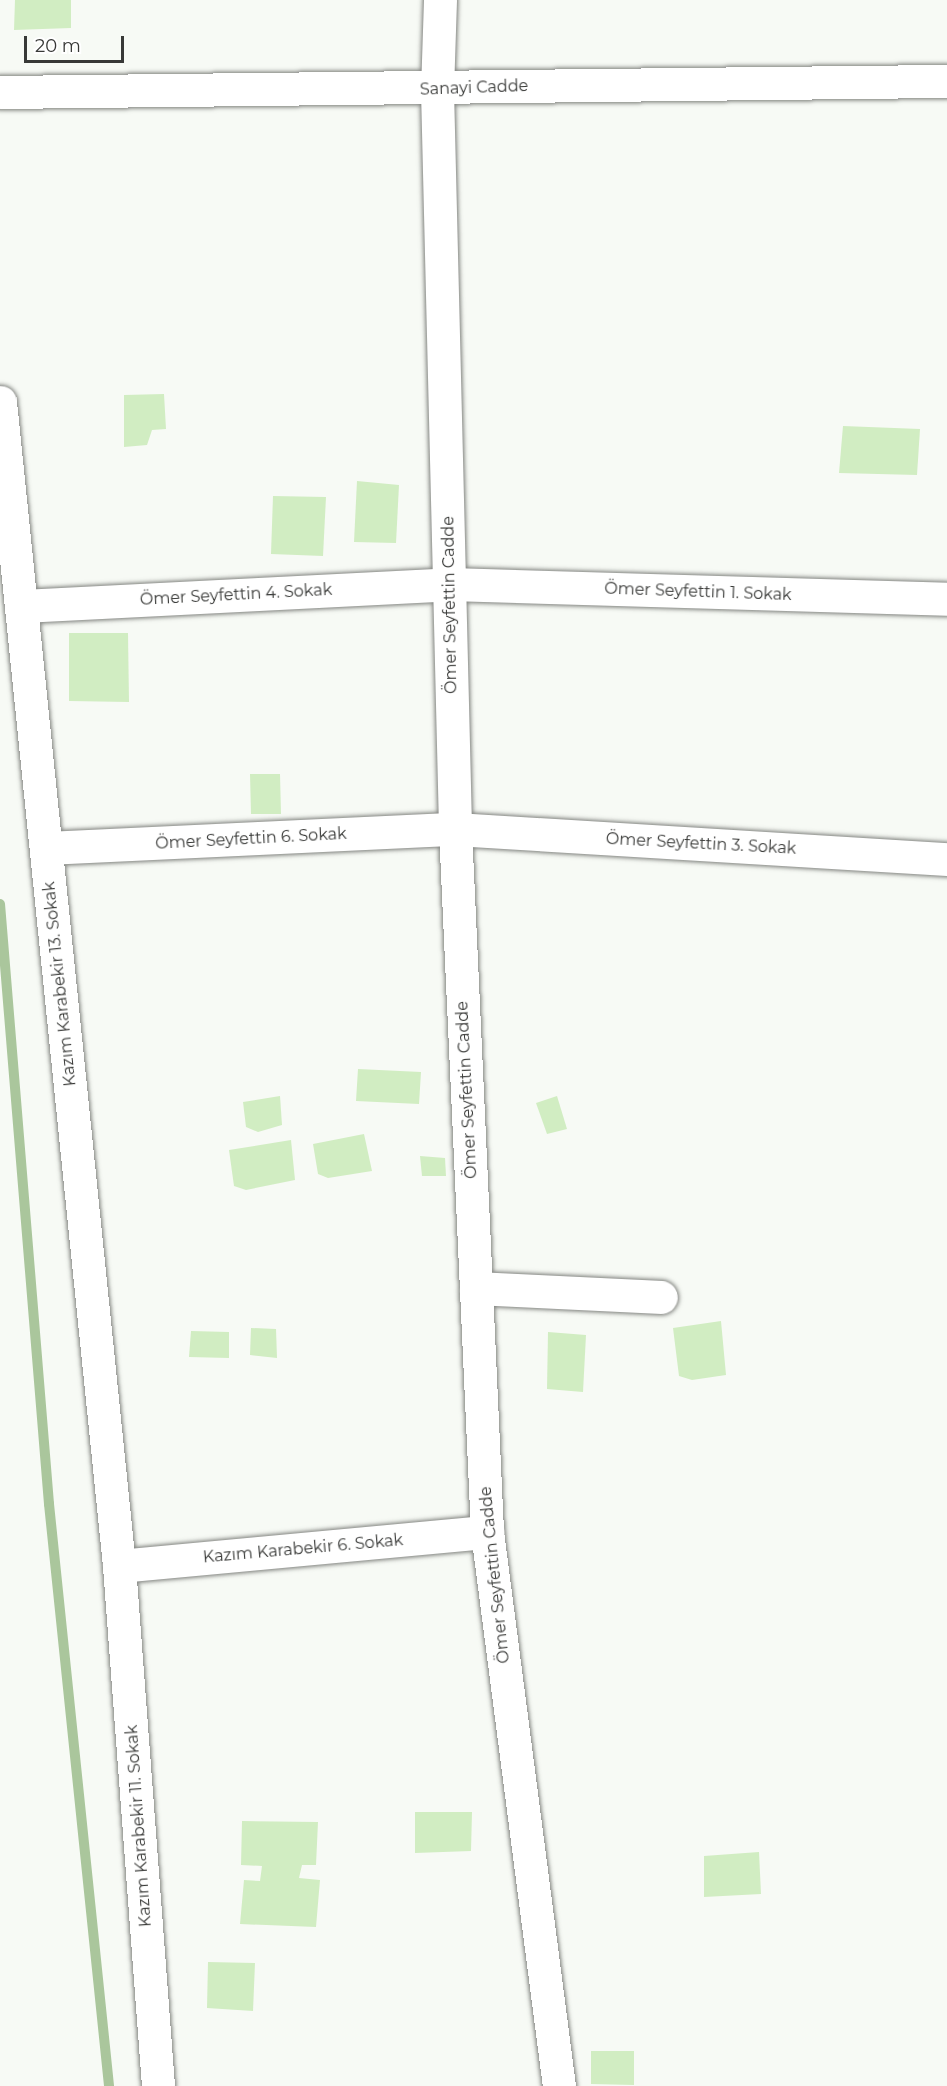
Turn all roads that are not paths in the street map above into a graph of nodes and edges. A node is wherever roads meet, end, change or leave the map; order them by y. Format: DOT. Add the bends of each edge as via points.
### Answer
graph roads {
  1 [pos="440,0"];
  2 [pos="947,81"];
  3 [pos="437,90"];
  4 [pos="0,92"];
  5 [pos="0,402"];
  6 [pos="450,584"];
  7 [pos="947,600"];
  8 [pos="22,606"];
  9 [pos="455,829"];
  10 [pos="46,848"];
  11 [pos="947,859"];
  12 [pos="476,1288"];
  13 [pos="661,1297"];
  14 [pos="487,1532"];
  15 [pos="118,1566"];
  16 [pos="158,2086"];
  17 [pos="559,2086"];
  1 -- 3 [label="street, Ömer Seyfettin Cadde"];
  2 -- 3 [label="street, Sanayi Cadde" via="762,79"];
  3 -- 4 [label="street, Sanayi Cadde"];
  3 -- 6 [label="street, Ömer Seyfettin Cadde"];
  5 -- 8 [label="street, Kazım Karabekir 13. Sokak"];
  6 -- 7 [label="street, Ömer Seyfettin 1. Sokak"];
  6 -- 8 [label="street, Ömer Seyfettin 4. Sokak"];
  6 -- 9 [label="street, Ömer Seyfettin Cadde"];
  8 -- 10 [label="street, Kazım Karabekir 13. Sokak"];
  9 -- 10 [label="street, Ömer Seyfettin 6. Sokak"];
  9 -- 11 [label="street, Ömer Seyfettin 3. Sokak"];
  9 -- 12 [label="street, Ömer Seyfettin Cadde"];
  10 -- 15 [label="street, Kazım Karabekir 13. Sokak"];
  12 -- 13 [label="street"];
  12 -- 14 [label="street, Ömer Seyfettin Cadde"];
  14 -- 15 [label="street, Kazım Karabekir 6. Sokak"];
  14 -- 17 [label="street, Ömer Seyfettin Cadde"];
  15 -- 16 [label="street, Kazım Karabekir 11. Sokak"];
}
